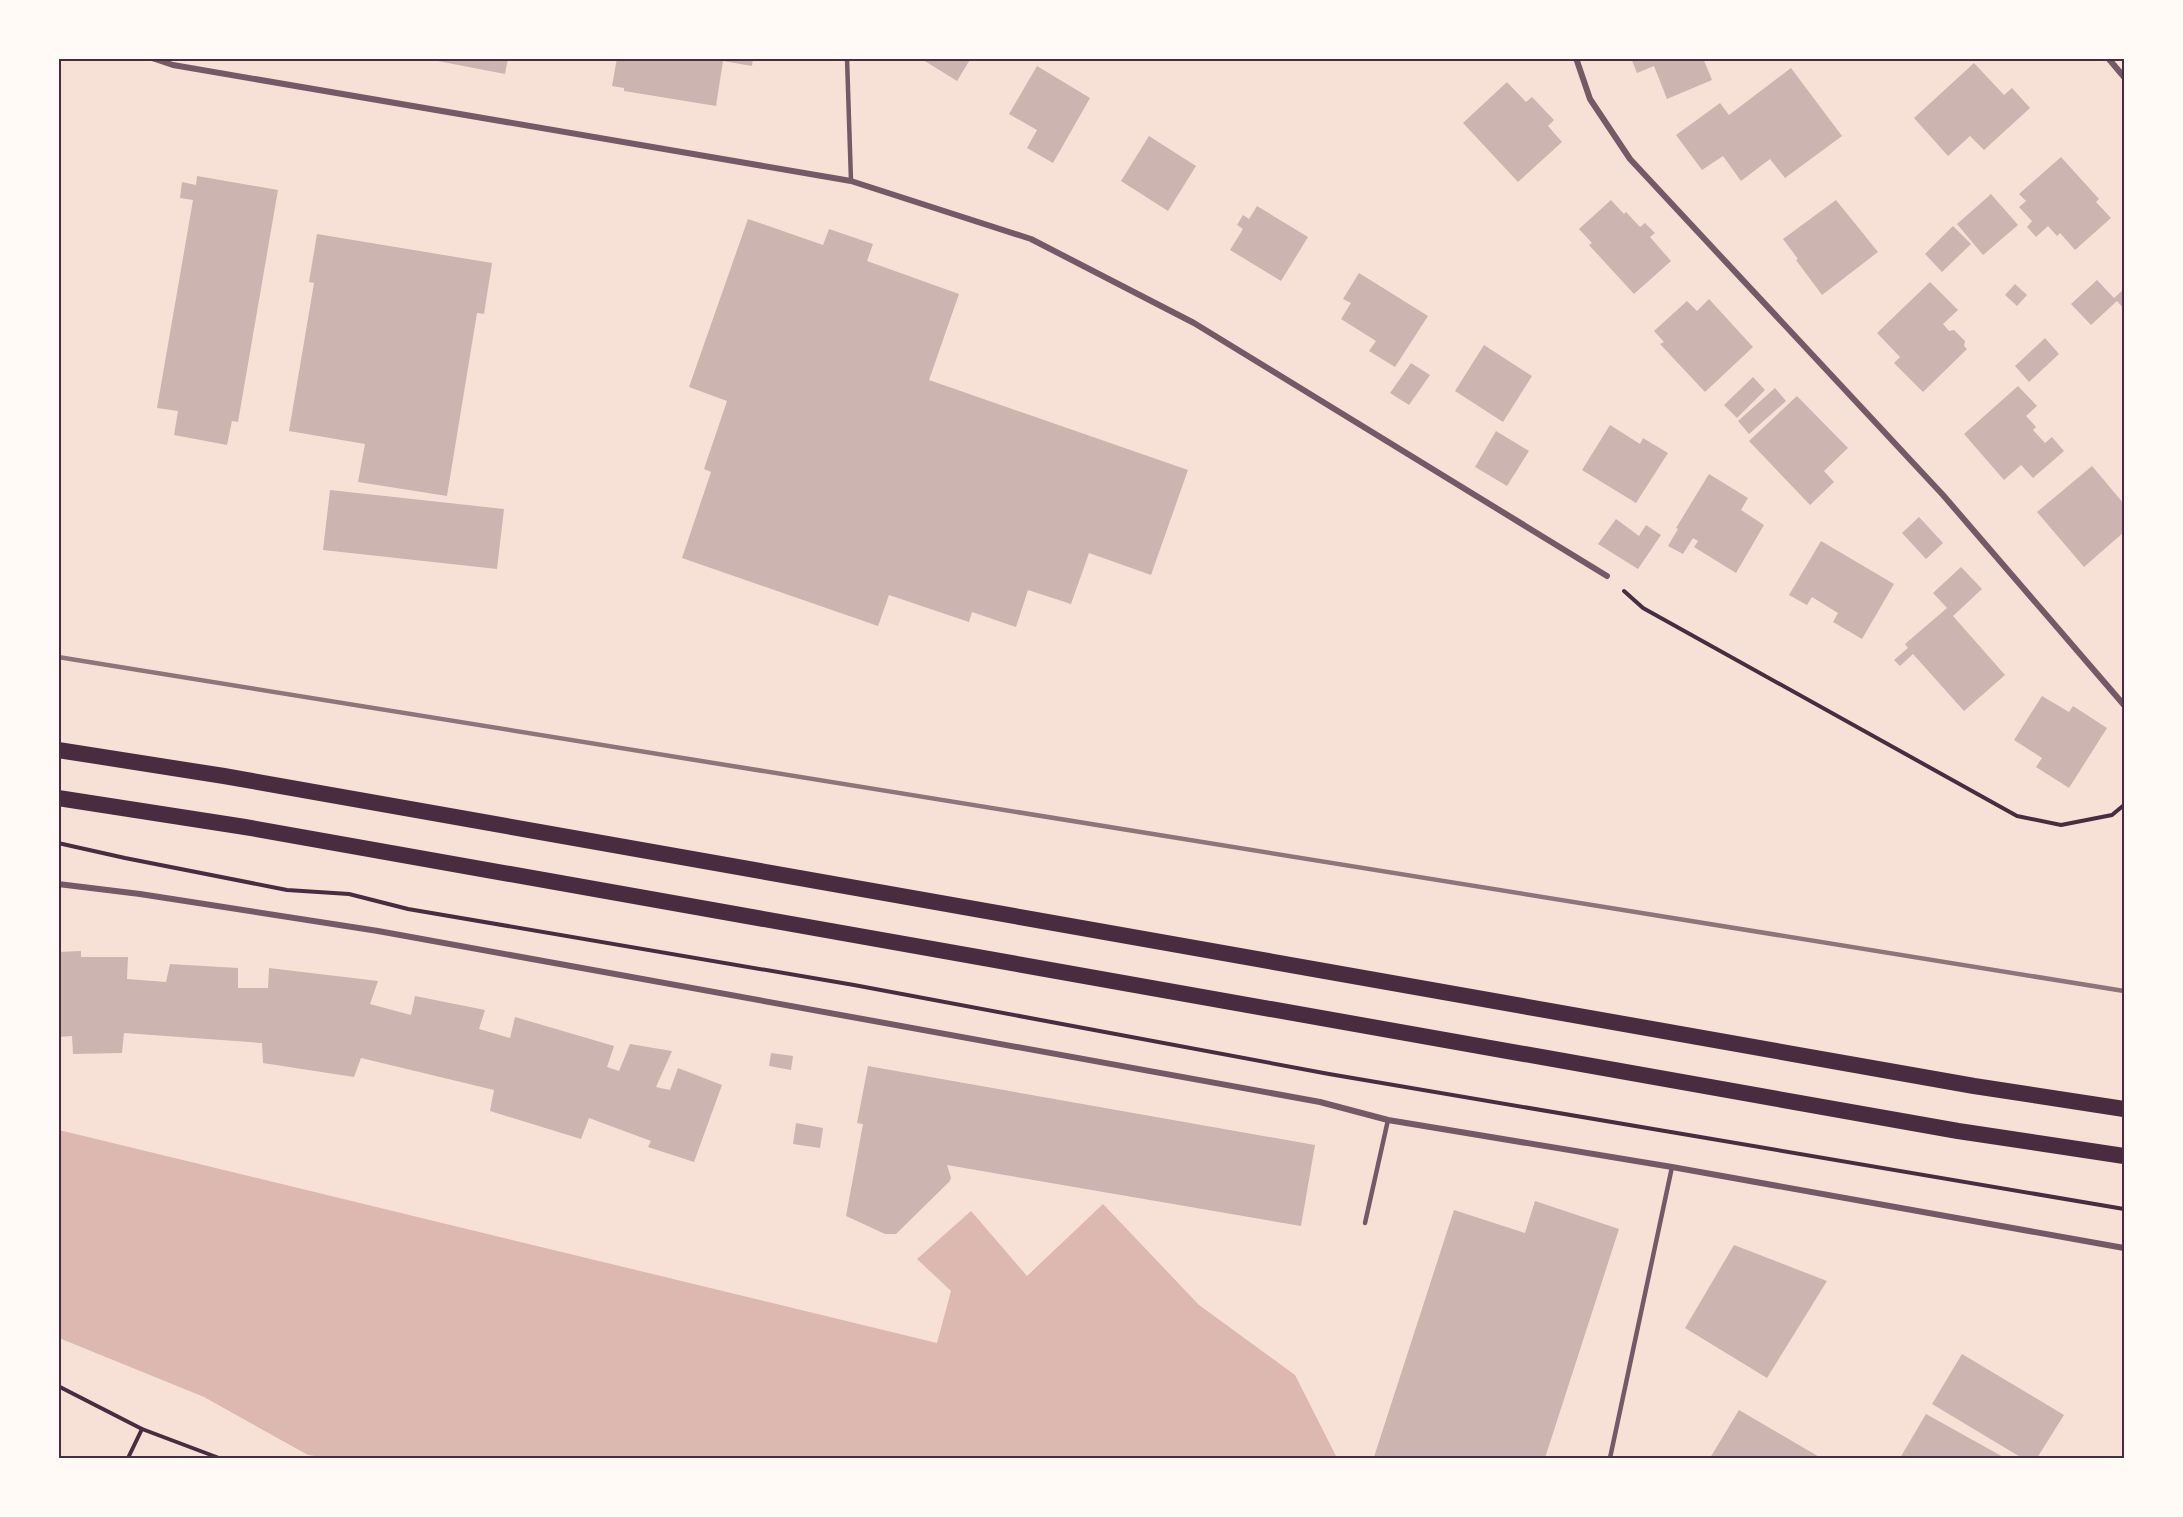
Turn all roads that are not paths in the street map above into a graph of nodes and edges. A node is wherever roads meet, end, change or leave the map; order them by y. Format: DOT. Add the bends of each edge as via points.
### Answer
graph roads {
  1 [pos="152,58"];
  2 [pos="847,58"];
  3 [pos="1576,58"];
  4 [pos="2108,58"];
  5 [pos="2124,77"];
  6 [pos="851,181"];
  7 [pos="1607,576"];
  8 [pos="2124,705"];
  9 [pos="58,750"];
  10 [pos="58,798"];
  11 [pos="58,884"];
  12 [pos="2124,1109"];
  13 [pos="1388,1120"];
  14 [pos="2124,1156"];
  15 [pos="1672,1167"];
  16 [pos="1365,1223"];
  17 [pos="2124,1248"];
  18 [pos="1610,1458"];
  1 -- 6 [label="street" via="185,67"];
  2 -- 6 [label="lane"];
  3 -- 8 [label="street" via="1590,99 1630,159 1942,495"];
  4 -- 5 [label="street"];
  6 -- 7 [label="street" via="1030,239 1194,323"];
  9 -- 12 [label="highway" via="224,776 1974,1086"];
  10 -- 14 [label="highway" via="1958,1131"];
  11 -- 13 [label="street" via="378,930 1320,1101"];
  13 -- 15 [label="street"];
  13 -- 16 [label="lane"];
  15 -- 17 [label="street"];
  15 -- 18 [label="lane"];
}
